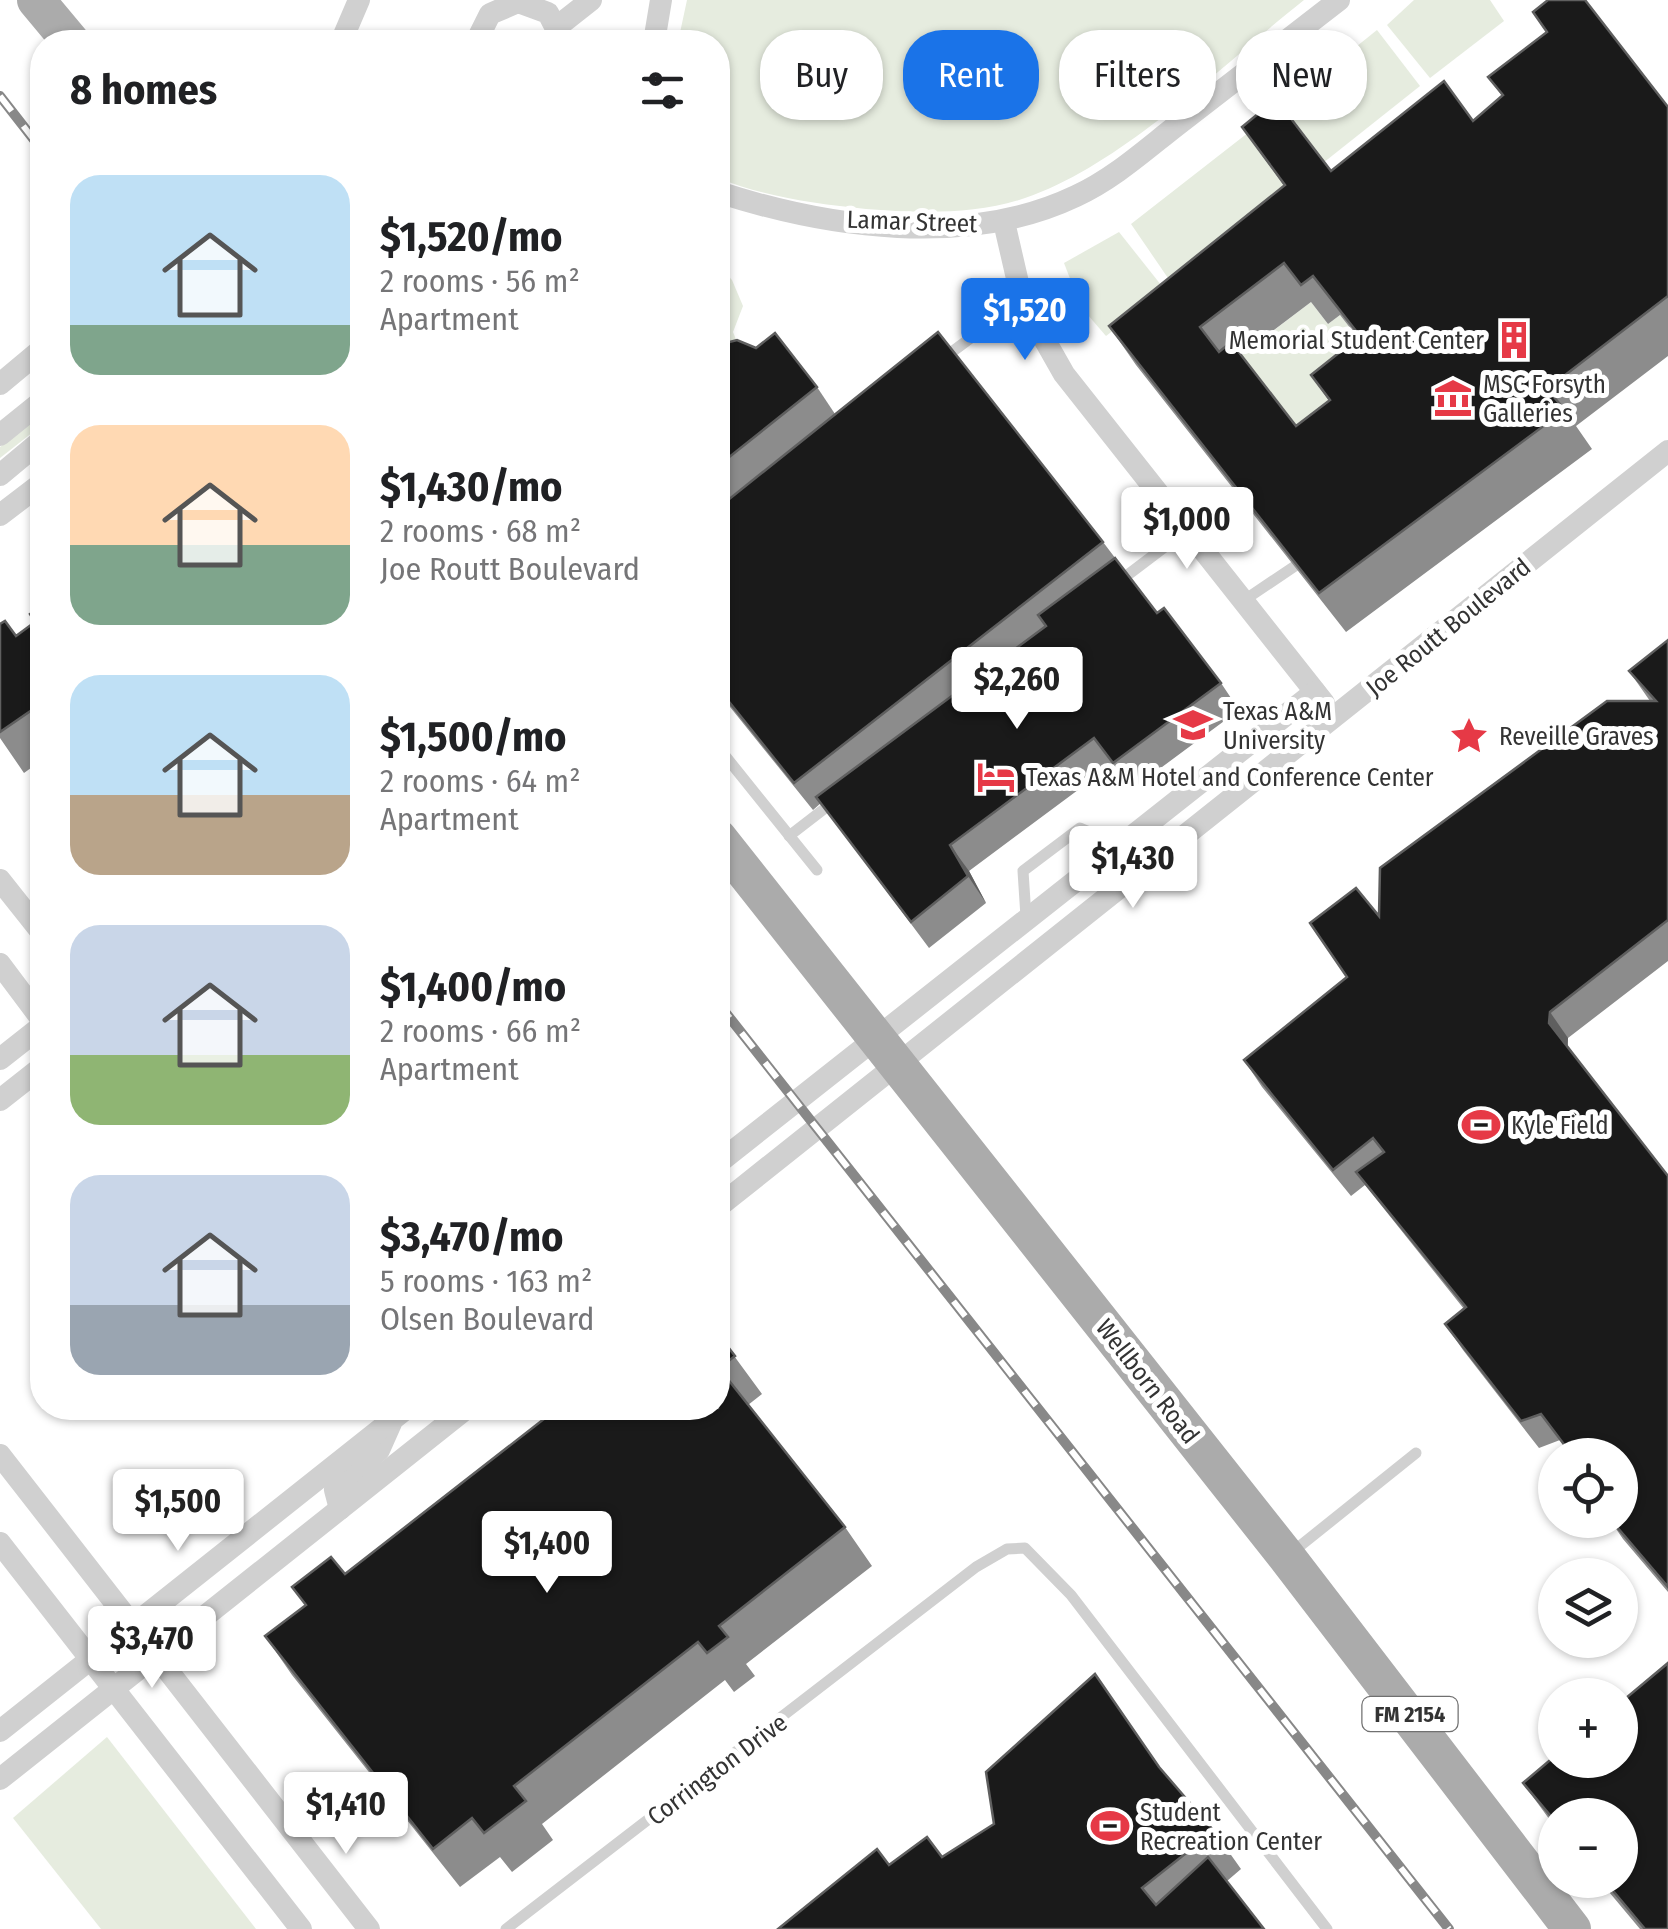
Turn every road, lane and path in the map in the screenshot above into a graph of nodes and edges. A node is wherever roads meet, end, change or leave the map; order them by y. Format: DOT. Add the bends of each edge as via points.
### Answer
graph roads {
  1 [pos="36,0"];
  2 [pos="359,0"];
  3 [pos="592,0"];
  4 [pos="661,0"];
  5 [pos="1339,0"];
  6 [pos="493,5"];
  7 [pos="555,20"];
  8 [pos="60,30"];
  9 [pos="346,30"];
  10 [pos="480,30"];
  11 [pos="656,30"];
  12 [pos="730,195"];
  13 [pos="1004,222"];
  14 [pos="1022,300"];
  15 [pos="30,359"];
  16 [pos="936,364"];
  17 [pos="0,384"];
  18 [pos="30,411"];
  19 [pos="0,436"];
  20 [pos="30,450"];
  21 [pos="1668,451"];
  22 [pos="0,475"];
  23 [pos="30,492"];
  24 [pos="0,515"];
  25 [pos="1186,530"];
  26 [pos="1295,566"];
  27 [pos="1098,598"];
  28 [pos="1243,601"];
  29 [pos="1315,692"];
  30 [pos="1335,717"];
  31 [pos="730,762"];
  32 [pos="850,788"];
  33 [pos="788,836"];
  34 [pos="1120,845"];
  35 [pos="730,853"];
  36 [pos="816,870"];
  37 [pos="1142,870"];
  38 [pos="0,880"];
  39 [pos="9,910"];
  40 [pos="1026,920"];
  41 [pos="30,925"];
  42 [pos="1046,946"];
  43 [pos="0,964"];
  44 [pos="30,1006"];
  45 [pos="30,1033"];
  46 [pos="888,1051"];
  47 [pos="0,1059"];
  48 [pos="30,1076"];
  49 [pos="0,1100"];
  50 [pos="730,1156"];
  51 [pos="730,1197"];
  52 [pos="392,1420"];
  53 [pos="397,1420"];
  54 [pos="452,1420"];
  55 [pos="1416,1452"];
  56 [pos="0,1455"];
  57 [pos="340,1509"];
  58 [pos="0,1543"];
  59 [pos="1286,1556"];
  60 [pos="132,1624"];
  61 [pos="156,1654"];
  62 [pos="91,1658"];
  63 [pos="114,1689"];
  64 [pos="0,1731"];
  65 [pos="0,1779"];
  66 [pos="302,1929"];
  67 [pos="369,1929"];
  68 [pos="506,1929"];
  69 [pos="1327,1929"];
  70 [pos="1572,1929"];
  1 -- 8 [label="main road"];
  2 -- 9 [label="street"];
  3 -- 7 [label="street"];
  4 -- 11 [label="street"];
  5 -- 13 [label="street, Lamar Street" via="1096,186"];
  6 -- 7 [label="street" via="518,2"];
  6 -- 10 [label="street"];
  12 -- 13 [label="street, Lamar Street" via="870,224"];
  13 -- 14 [label="street"];
  14 -- 16 [label="lane"];
  14 -- 25 [label="street" via="1064,374"];
  15 -- 17 [label="street"];
  18 -- 19 [label="street"];
  20 -- 22 [label="street"];
  21 -- 30 [label="street, Joe Routt Boulevard"];
  23 -- 24 [label="street"];
  25 -- 27 [label="lane"];
  25 -- 28 [label="street"];
  26 -- 28 [label="lane"];
  28 -- 29 [label="street"];
  29 -- 30 [label="street"];
  29 -- 34 [label="street"];
  30 -- 37 [label="street, Joe Routt Boulevard"];
  31 -- 33 [label="lane"];
  32 -- 33 [label="lane"];
  33 -- 36 [label="lane"];
  34 -- 37 [label="street"];
  34 -- 40 [label="street"];
  34 -- 40 [label="lane" via="1080,828 1024,871"];
  35 -- 46 [label="main road, Wellborn Road / FM 2154"];
  37 -- 42 [label="street, Joe Routt Boulevard"];
  38 -- 39 [label="street"];
  39 -- 41 [label="street"];
  40 -- 42 [label="street"];
  40 -- 46 [label="street"];
  42 -- 46 [label="street, Joe Routt Boulevard"];
  43 -- 44 [label="street"];
  45 -- 47 [label="street"];
  46 -- 50 [label="street"];
  46 -- 51 [label="street"];
  46 -- 59 [label="main road, Wellborn Road / FM 2154"];
  48 -- 49 [label="street"];
  52 -- 60 [label="street"];
  53 -- 57 [label="street" via="380,1450 335,1490"];
  54 -- 57 [label="street"];
  55 -- 59 [label="lane"];
  56 -- 60 [label="street"];
  57 -- 61 [label="street"];
  58 -- 62 [label="street"];
  59 -- 70 [label="main road, Wellborn Road / FM 2154"];
  60 -- 61 [label="street"];
  60 -- 62 [label="street"];
  61 -- 63 [label="street"];
  61 -- 67 [label="street"];
  62 -- 63 [label="street"];
  62 -- 64 [label="street"];
  63 -- 65 [label="street"];
  63 -- 66 [label="street"];
  68 -- 69 [label="lane, Corrington Drive" via="976,1568 1007,1549 1025,1548 1071,1595"];
}
